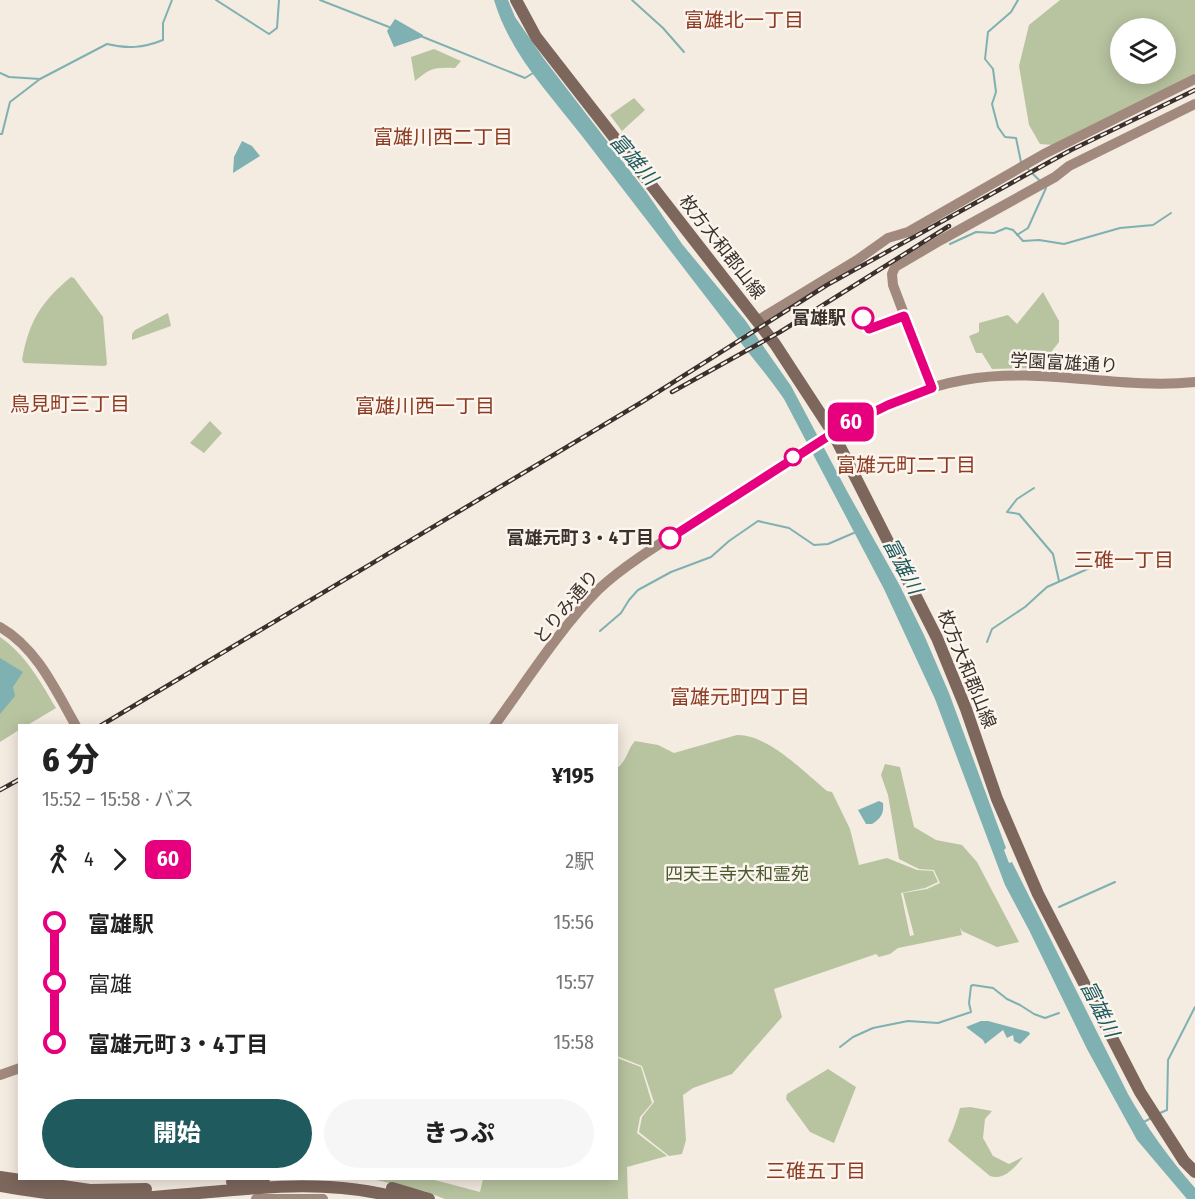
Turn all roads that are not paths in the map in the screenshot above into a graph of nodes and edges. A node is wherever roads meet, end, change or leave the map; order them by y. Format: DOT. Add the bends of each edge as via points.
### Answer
graph roads {
  1 [pos="516,0"];
  2 [pos="1195,79"];
  3 [pos="1195,104"];
  4 [pos="757,321"];
  5 [pos="1195,382"];
  6 [pos="932,388"];
  7 [pos="833,433"];
  8 [pos="0,627"];
  9 [pos="75,724"];
  10 [pos="495,724"];
  11 [pos="18,1069"];
  12 [pos="0,1075"];
  13 [pos="1195,1173"];
  14 [pos="0,1177"];
  15 [pos="18,1180"];
  16 [pos="21,1180"];
  17 [pos="255,1180"];
  18 [pos="346,1180"];
  19 [pos="0,1186"];
  20 [pos="125,1194"];
  21 [pos="256,1199"];
  22 [pos="322,1199"];
  23 [pos="402,1199"];
  24 [pos="429,1199"];
  1 -- 4 [label="main road, 枚方大和郡山線" via="536,37"];
  2 -- 4 [label="street" via="1044,154 908,232 888,238"];
  3 -- 6 [label="street" via="1069,166 895,267 893,285"];
  4 -- 7 [label="main road, 枚方大和郡山線"];
  5 -- 6 [label="street, 学園富雄通り" via="1138,384 1026,376 963,380"];
  6 -- 7 [label="street, とりみ通り"];
  7 -- 10 [label="street, とりみ通り" via="612,577 576,614"];
  7 -- 13 [label="main road, 枚方大和郡山線" via="937,638 1001,809 1038,894 1144,1100"];
  8 -- 9 [label="street" via="27,649 43,669"];
  11 -- 12 [label="street"];
  14 -- 15 [label="main road"];
  16 -- 20 [label="main road"];
  17 -- 20 [label="main road"];
  18 -- 24 [label="main road"];
  19 -- 20 [label="main road" via="63,1196"];
  20 -- 23 [label="main road" via="305,1186 370,1191"];
  21 -- 22 [label="street"];
}
